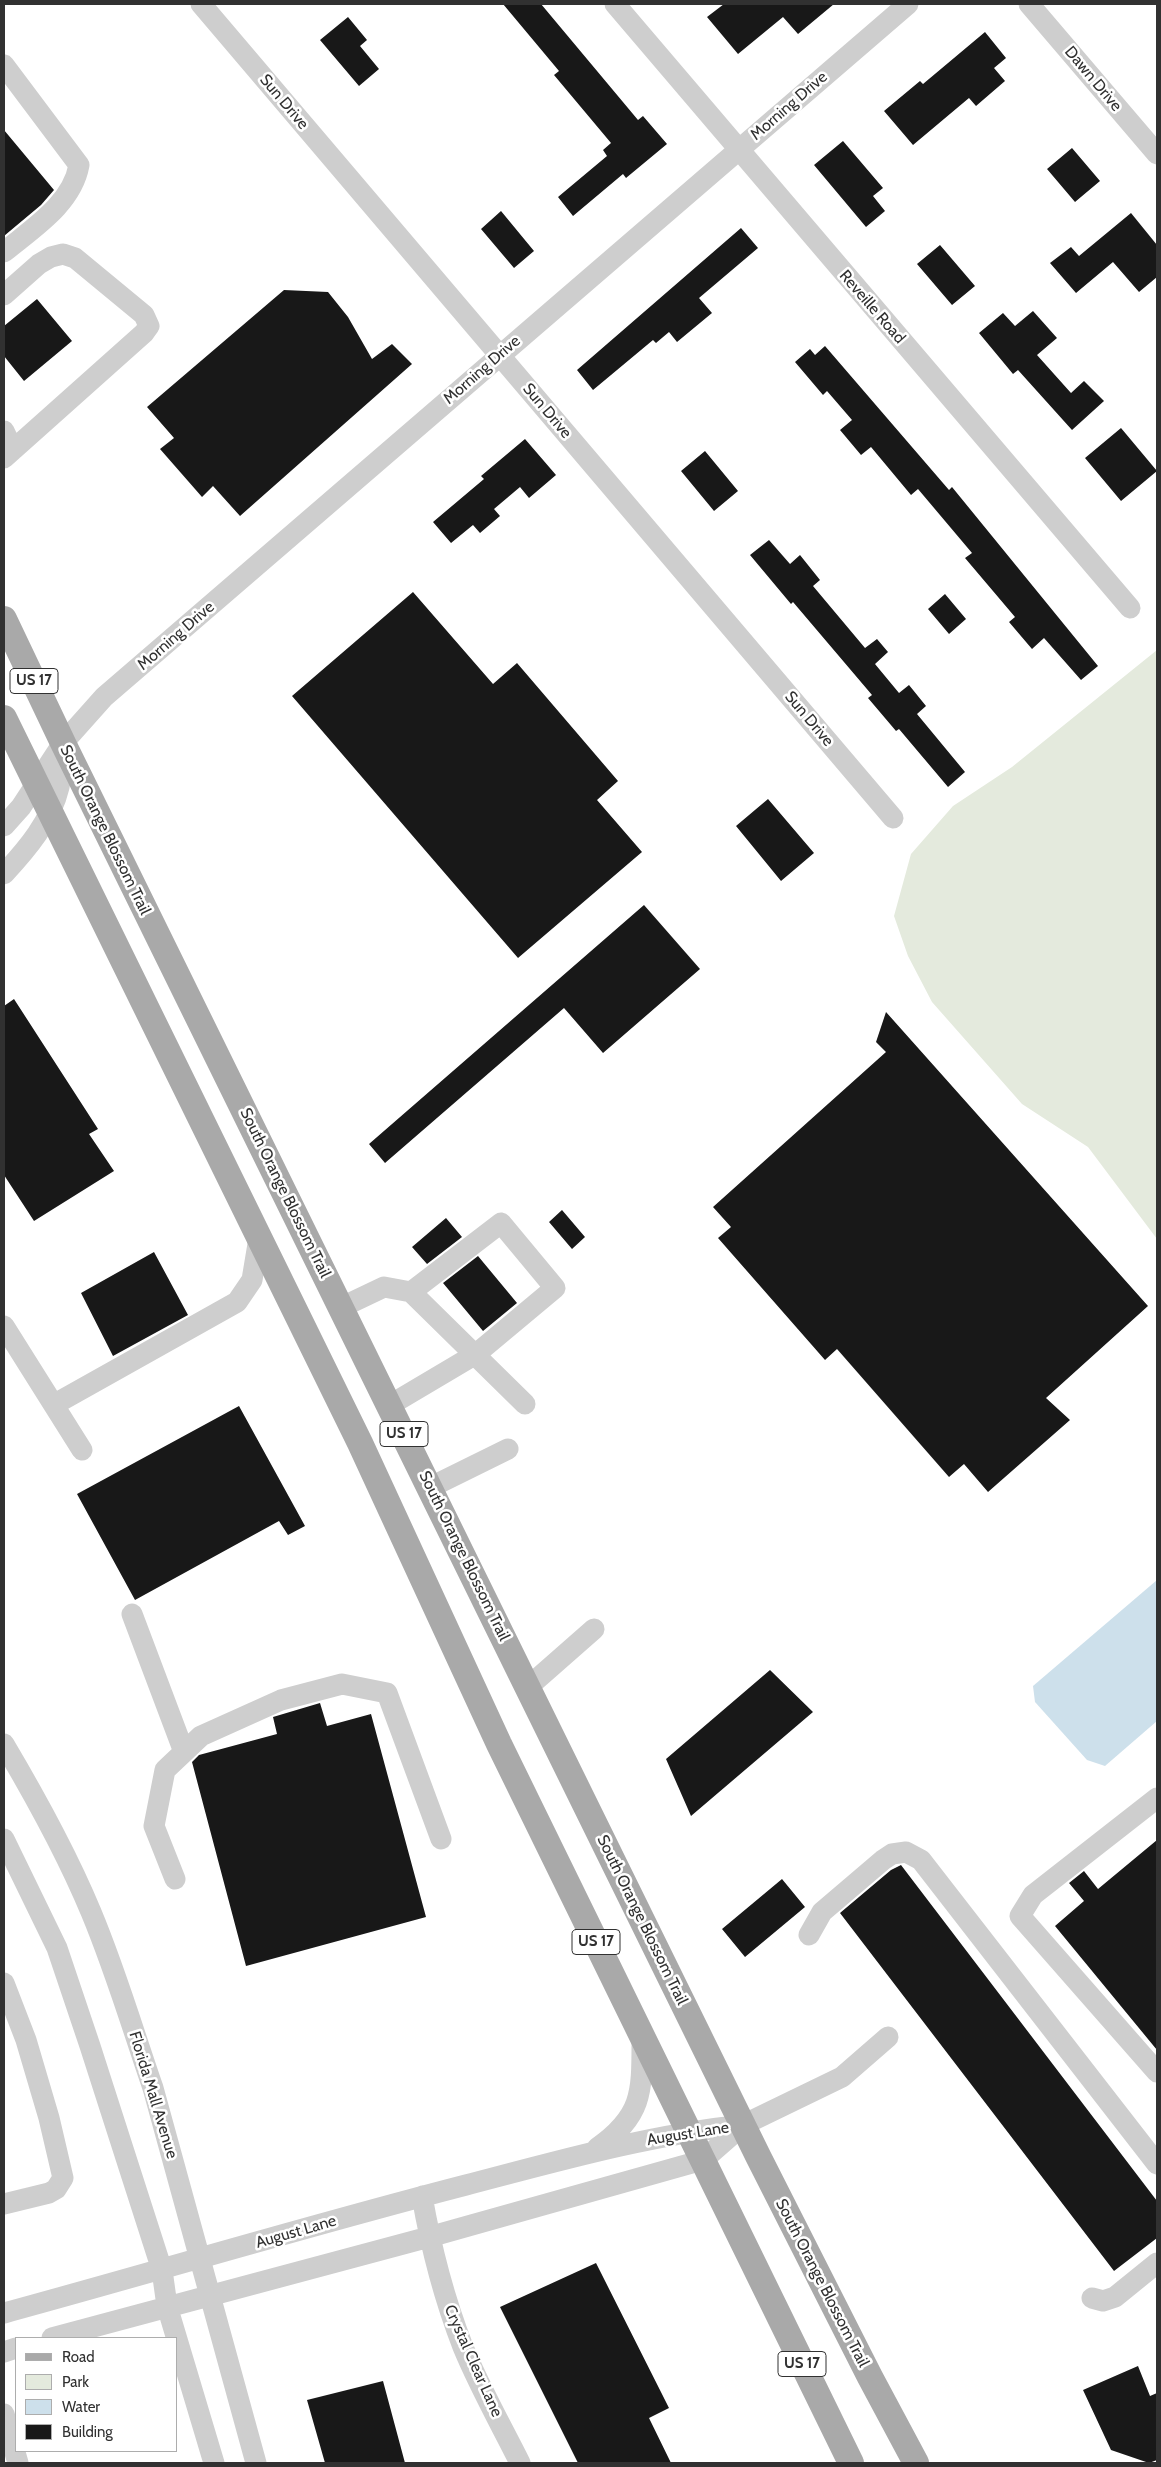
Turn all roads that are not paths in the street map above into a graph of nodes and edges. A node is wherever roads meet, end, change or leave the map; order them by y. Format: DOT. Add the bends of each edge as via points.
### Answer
graph roads {
  1 [pos="201,4"];
  2 [pos="615,4"];
  3 [pos="908,4"];
  4 [pos="1029,4"];
  5 [pos="4,65"];
  6 [pos="738,151"];
  7 [pos="1157,154"];
  8 [pos="4,252"];
  9 [pos="4,295"];
  10 [pos="499,355"];
  11 [pos="4,431"];
  12 [pos="9,454"];
  13 [pos="1130,608"];
  14 [pos="4,619"];
  15 [pos="5,724"];
  16 [pos="62,743"];
  17 [pos="36,786"];
  18 [pos="50,814"];
  19 [pos="893,818"];
  20 [pos="4,826"];
  21 [pos="4,874"];
  22 [pos="259,1238"];
  23 [pos="411,1292"];
  24 [pos="342,1307"];
  25 [pos="4,1326"];
  26 [pos="476,1354"];
  27 [pos="55,1404"];
  28 [pos="390,1404"];
  29 [pos="525,1404"];
  30 [pos="508,1449"];
  31 [pos="82,1450"];
  32 [pos="431,1487"];
  33 [pos="132,1614"];
  34 [pos="594,1629"];
  35 [pos="528,1687"];
  36 [pos="4,1744"];
  37 [pos="184,1752"];
  38 [pos="1157,1798"];
  39 [pos="441,1838"];
  40 [pos="4,1839"];
  41 [pos="175,1879"];
  42 [pos="809,1935"];
  43 [pos="4,1983"];
  44 [pos="642,2036"];
  45 [pos="888,2037"];
  46 [pos="1157,2072"];
  47 [pos="743,2125"];
  48 [pos="688,2131"];
  49 [pos="591,2153"];
  50 [pos="703,2160"];
  51 [pos="1157,2164"];
  52 [pos="422,2196"];
  53 [pos="5,2198"];
  54 [pos="429,2238"];
  55 [pos="200,2260"];
  56 [pos="1157,2263"];
  57 [pos="162,2270"];
  58 [pos="209,2295"];
  59 [pos="1092,2298"];
  60 [pos="167,2306"];
  61 [pos="4,2313"];
  62 [pos="56,2337"];
  63 [pos="176,2337"];
  64 [pos="178,2343"];
  65 [pos="4,2414"];
  66 [pos="18,2463"];
  67 [pos="214,2463"];
  68 [pos="256,2463"];
  69 [pos="520,2463"];
  70 [pos="850,2463"];
  71 [pos="916,2463"];
  1 -- 10 [label="street, Sun Drive"];
  2 -- 6 [label="street, Reveille Road"];
  3 -- 6 [label="street, Morning Drive"];
  4 -- 7 [label="street, Dawn Drive"];
  5 -- 8 [label="street" via="78,165 66,198"];
  6 -- 10 [label="street, Morning Drive"];
  6 -- 13 [label="street, Reveille Road"];
  9 -- 12 [label="street" via="39,264 63,254 75,258 144,315 149,326"];
  10 -- 16 [label="street, Morning Drive" via="104,697"];
  10 -- 19 [label="street, Sun Drive"];
  11 -- 12 [label="street"];
  14 -- 16 [label="main road, South Orange Blossom Trail / US 17"];
  15 -- 17 [label="main road, US 17"];
  16 -- 17 [label="street, Morning Drive"];
  16 -- 18 [label="street" via="59,786"];
  16 -- 24 [label="main road, South Orange Blossom Trail / US 17"];
  17 -- 18 [label="main road, US 17"];
  17 -- 20 [label="street, Morning Drive"];
  18 -- 21 [label="street"];
  18 -- 22 [label="main road, US 17"];
  22 -- 27 [label="street" via="252,1280 236,1302"];
  22 -- 44 [label="main road, US 17" via="377,1478 499,1744"];
  23 -- 24 [label="street" via="384,1287"];
  23 -- 26 [label="street"];
  23 -- 26 [label="street" via="501,1223 555,1288"];
  24 -- 28 [label="main road, South Orange Blossom Trail / US 17"];
  25 -- 27 [label="street"];
  26 -- 28 [label="street"];
  26 -- 29 [label="street"];
  27 -- 31 [label="street"];
  28 -- 32 [label="main road, South Orange Blossom Trail / US 17"];
  30 -- 32 [label="street"];
  32 -- 35 [label="main road, South Orange Blossom Trail / US 17"];
  33 -- 37 [label="street"];
  34 -- 35 [label="street"];
  35 -- 47 [label="main road, South Orange Blossom Trail / US 17"];
  36 -- 55 [label="street, Florida Mall Avenue" via="35,1796 91,1912 153,2088"];
  37 -- 39 [label="street" via="201,1736 280,1700 342,1684 387,1693"];
  37 -- 41 [label="street" via="164,1770 154,1826"];
  38 -- 46 [label="street" via="1032,1895 1020,1916"];
  40 -- 57 [label="street" via="56,1948"];
  42 -- 51 [label="street" via="822,1912 883,1860 892,1854 906,1852 921,1860"];
  43 -- 53 [label="street" via="26,2040 49,2118 62,2178 49,2193"];
  44 -- 48 [label="main road, US 17"];
  44 -- 49 [label="street" via="642,2072 636,2108 618,2134"];
  45 -- 47 [label="street" via="842,2077"];
  47 -- 48 [label="street, August Lane"];
  47 -- 50 [label="street, August Lane"];
  47 -- 71 [label="main road, South Orange Blossom Trail"];
  48 -- 49 [label="street, August Lane"];
  48 -- 50 [label="main road, US 17"];
  49 -- 52 [label="street, August Lane"];
  50 -- 54 [label="street, August Lane"];
  50 -- 70 [label="main road, US 17"];
  52 -- 54 [label="street, Crystal Clear Lane"];
  52 -- 55 [label="street, August Lane"];
  54 -- 58 [label="street, August Lane"];
  54 -- 69 [label="street, Crystal Clear Lane" via="464,2348"];
  55 -- 57 [label="street, August Lane"];
  55 -- 58 [label="street, Florida Mall Avenue"];
  56 -- 59 [label="street" via="1115,2297"];
  57 -- 60 [label="street"];
  57 -- 61 [label="street, August Lane"];
  58 -- 60 [label="street, August Lane"];
  58 -- 68 [label="street, Florida Mall Avenue"];
  60 -- 62 [label="street, August Lane"];
  60 -- 63 [label="street"];
  64 -- 67 [label="street"];
  65 -- 66 [label="street"];
}
